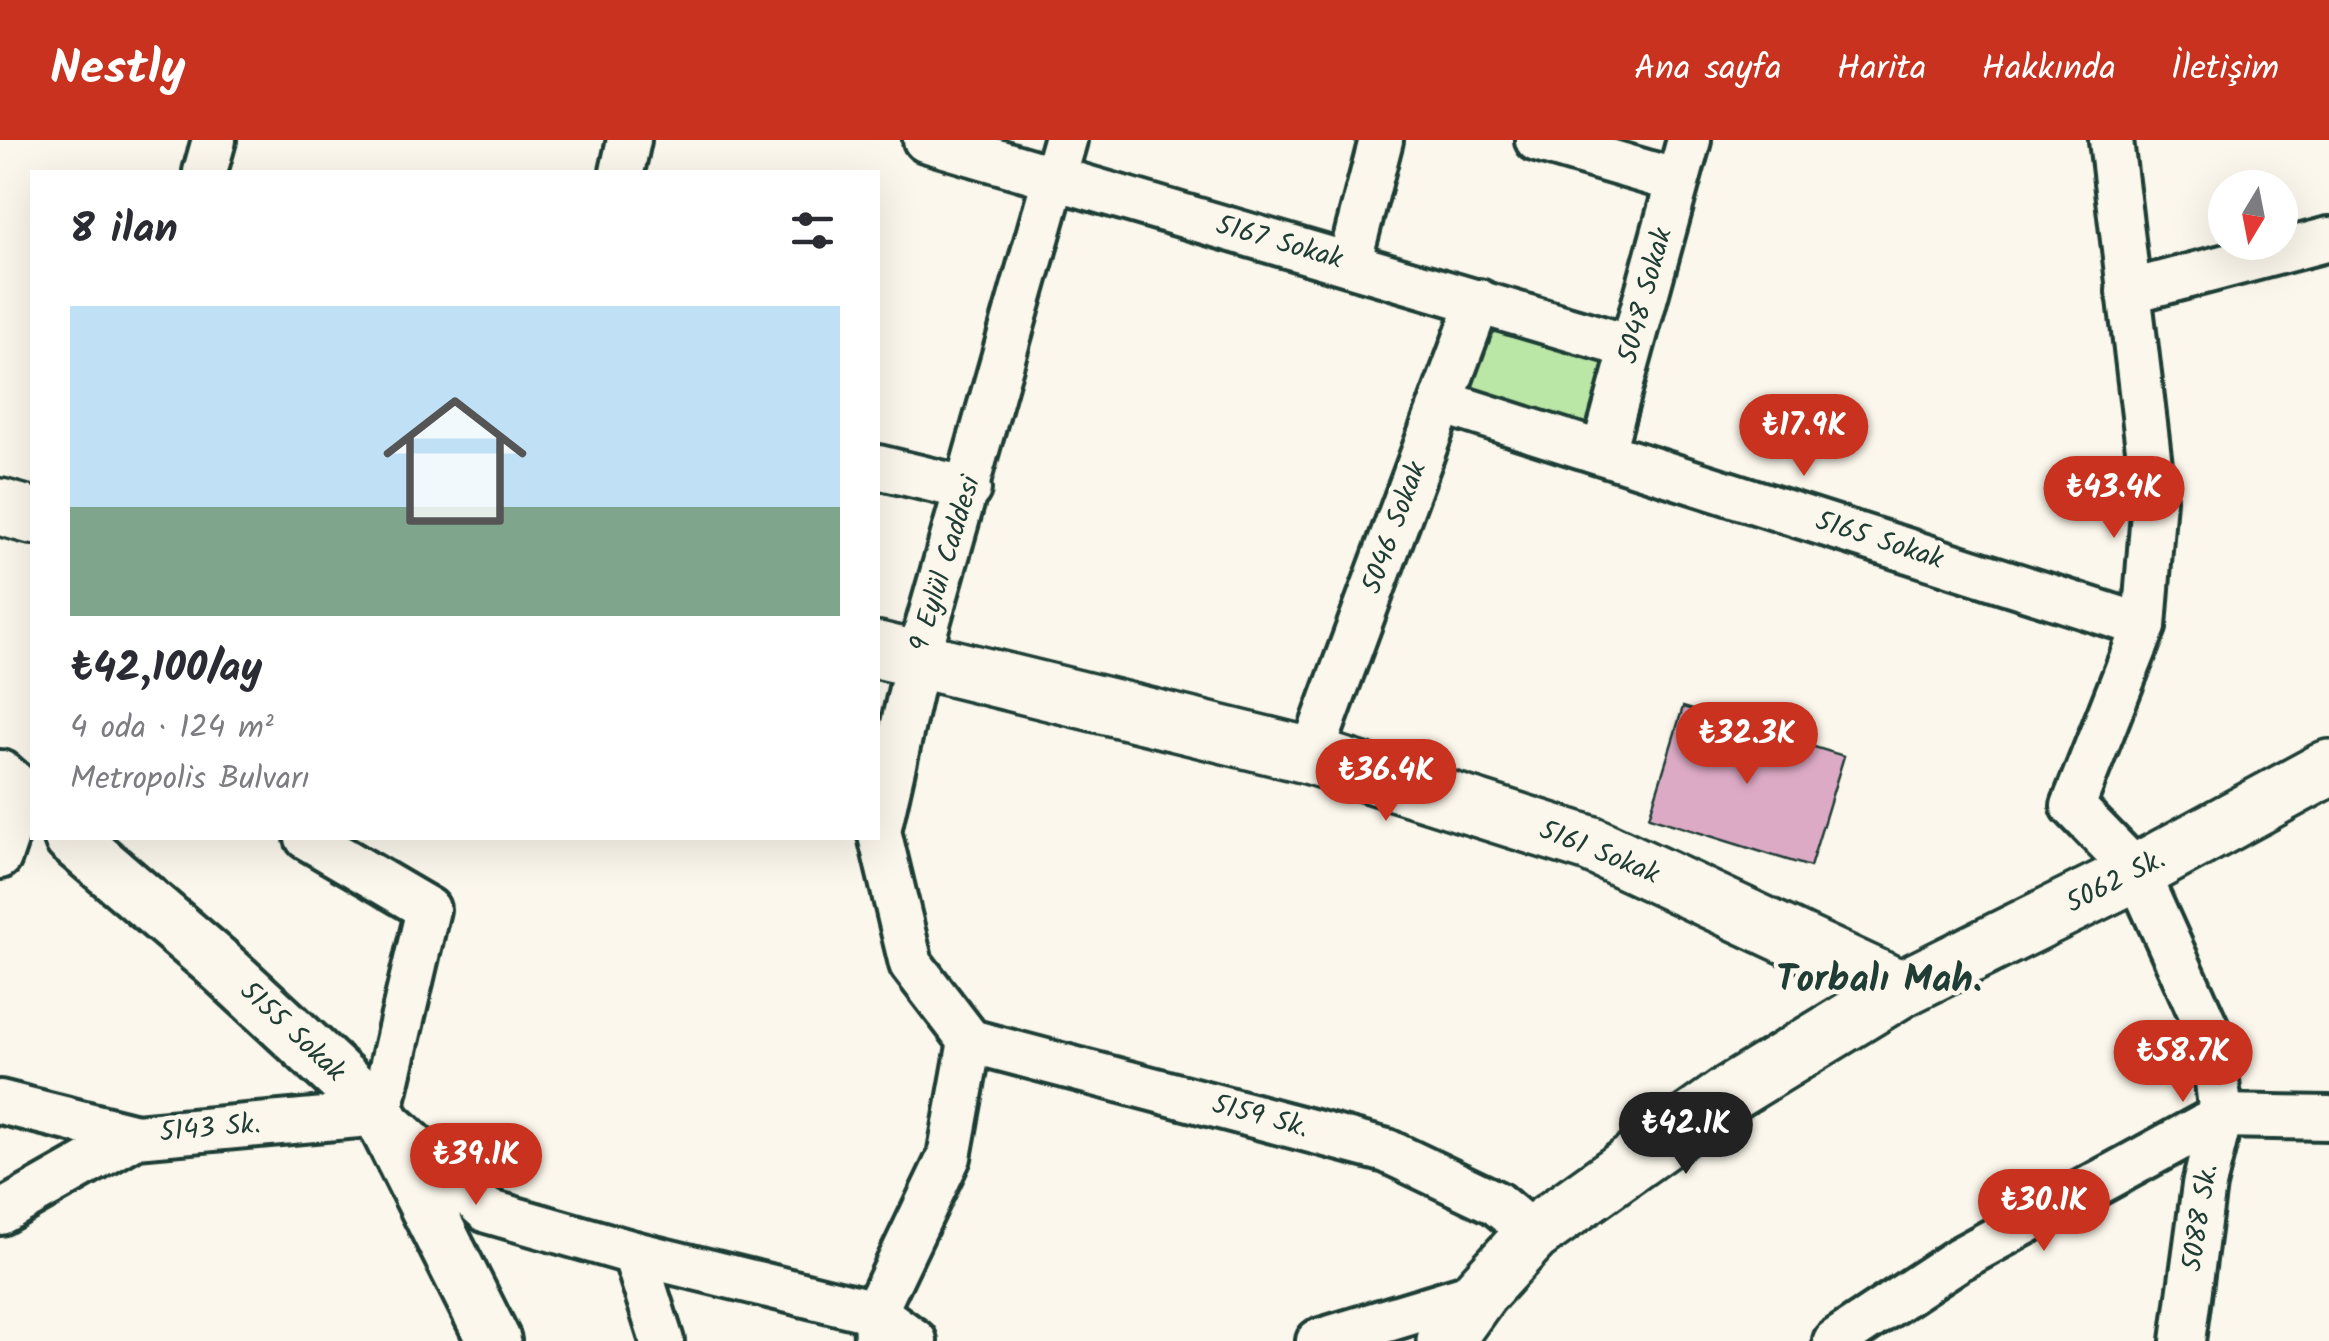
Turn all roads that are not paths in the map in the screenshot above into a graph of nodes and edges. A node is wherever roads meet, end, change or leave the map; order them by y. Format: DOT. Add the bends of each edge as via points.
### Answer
graph roads {
  1 [pos="214,140"];
  2 [pos="629,140"];
  3 [pos="925,140"];
  4 [pos="1381,140"];
  5 [pos="1537,140"];
  6 [pos="1689,140"];
  7 [pos="2111,140"];
  8 [pos="1059,158"];
  9 [pos="206,170"];
  10 [pos="622,170"];
  11 [pos="1677,182"];
  12 [pos="2329,240"];
  13 [pos="1349,264"];
  14 [pos="2128,292"];
  15 [pos="1479,301"];
  16 [pos="1632,348"];
  17 [pos="1442,402"];
  18 [pos="1602,452"];
  19 [pos="880,467"];
  20 [pos="969,489"];
  21 [pos="0,508"];
  22 [pos="30,517"];
  23 [pos="30,519"];
  24 [pos="0,527"];
  25 [pos="2144,626"];
  26 [pos="897,656"];
  27 [pos="1312,756"];
  28 [pos="2329,768"];
  29 [pos="18,792"];
  30 [pos="880,813"];
  31 [pos="880,839"];
  32 [pos="73,840"];
  33 [pos="310,840"];
  34 [pos="0,857"];
  35 [pos="2137,872"];
  36 [pos="1901,989"];
  37 [pos="970,1041"];
  38 [pos="0,1102"];
  39 [pos="380,1114"];
  40 [pos="2221,1116"];
  41 [pos="2329,1118"];
  42 [pos="136,1136"];
  43 [pos="0,1214"];
  44 [pos="1532,1234"];
  45 [pos="634,1253"];
  46 [pos="1480,1292"];
  47 [pos="875,1327"];
  48 [pos="494,1341"];
  49 [pos="662,1341"];
  50 [pos="915,1341"];
  51 [pos="1318,1341"];
  52 [pos="1446,1341"];
  53 [pos="1835,1341"];
  54 [pos="2183,1341"];
  1 -- 9 [label="street"];
  2 -- 10 [label="street"];
  3 -- 8 [label="street, 5167 Sokak"];
  4 -- 13 [label="street"];
  5 -- 11 [label="street"];
  6 -- 11 [label="street, 5048 Sokak"];
  7 -- 14 [label="street"];
  8 -- 13 [label="street, 5167 Sokak"];
  8 -- 20 [label="street, 9 Eylül Caddesi"];
  11 -- 16 [label="street, 5048 Sokak"];
  12 -- 14 [label="street"];
  13 -- 15 [label="street, 5167 Sokak"];
  14 -- 25 [label="street" via="2154,499"];
  15 -- 16 [label="street, 5167 Sokak"];
  15 -- 17 [label="street, 5046 Sokak"];
  16 -- 18 [label="street, 5048 Sokak"];
  17 -- 18 [label="street, 5165 Sokak"];
  17 -- 27 [label="street, 5046 Sokak"];
  18 -- 25 [label="street, 5165 Sokak"];
  19 -- 20 [label="street"];
  20 -- 26 [label="street, 9 Eylül Caddesi"];
  21 -- 22 [label="main road"];
  23 -- 24 [label="main road"];
  25 -- 35 [label="street" via="2072,806"];
  26 -- 27 [label="main road, 5161 Sokak"];
  26 -- 30 [label="street, 9 Eylül Caddesi"];
  27 -- 36 [label="main road, 5161 Sokak" via="1590,844"];
  28 -- 35 [label="main road, 5062 Sk."];
  29 -- 34 [label="street"];
  31 -- 37 [label="street, 9 Eylül Caddesi" via="911,964"];
  32 -- 39 [label="street, 5155 Sokak"];
  33 -- 39 [label="street" via="428,909"];
  35 -- 36 [label="main road, 5062 Sk."];
  35 -- 40 [label="street, 5088 Sk." via="2212,1040"];
  36 -- 44 [label="main road, 5062 Sk." via="1729,1094"];
  37 -- 44 [label="street, 5159 Sk." via="1388,1151 1496,1203"];
  37 -- 47 [label="street" via="949,1157"];
  38 -- 42 [label="street"];
  39 -- 42 [label="street, 5143 Sk."];
  39 -- 45 [label="street, 5155 Sokak" via="488,1211"];
  39 -- 48 [label="street"];
  40 -- 41 [label="street"];
  40 -- 53 [label="street" via="1959,1260"];
  40 -- 54 [label="street, 5088 Sk." via="2204,1185"];
  42 -- 43 [label="street, 5143 Sk."];
  44 -- 46 [label="main road, 5062 Sk."];
  45 -- 47 [label="street, 5155 Sokak"];
  45 -- 49 [label="street"];
  46 -- 51 [label="street"];
  46 -- 52 [label="main road, 5062 Sk."];
  47 -- 50 [label="street, 5155 Sokak"];
}
